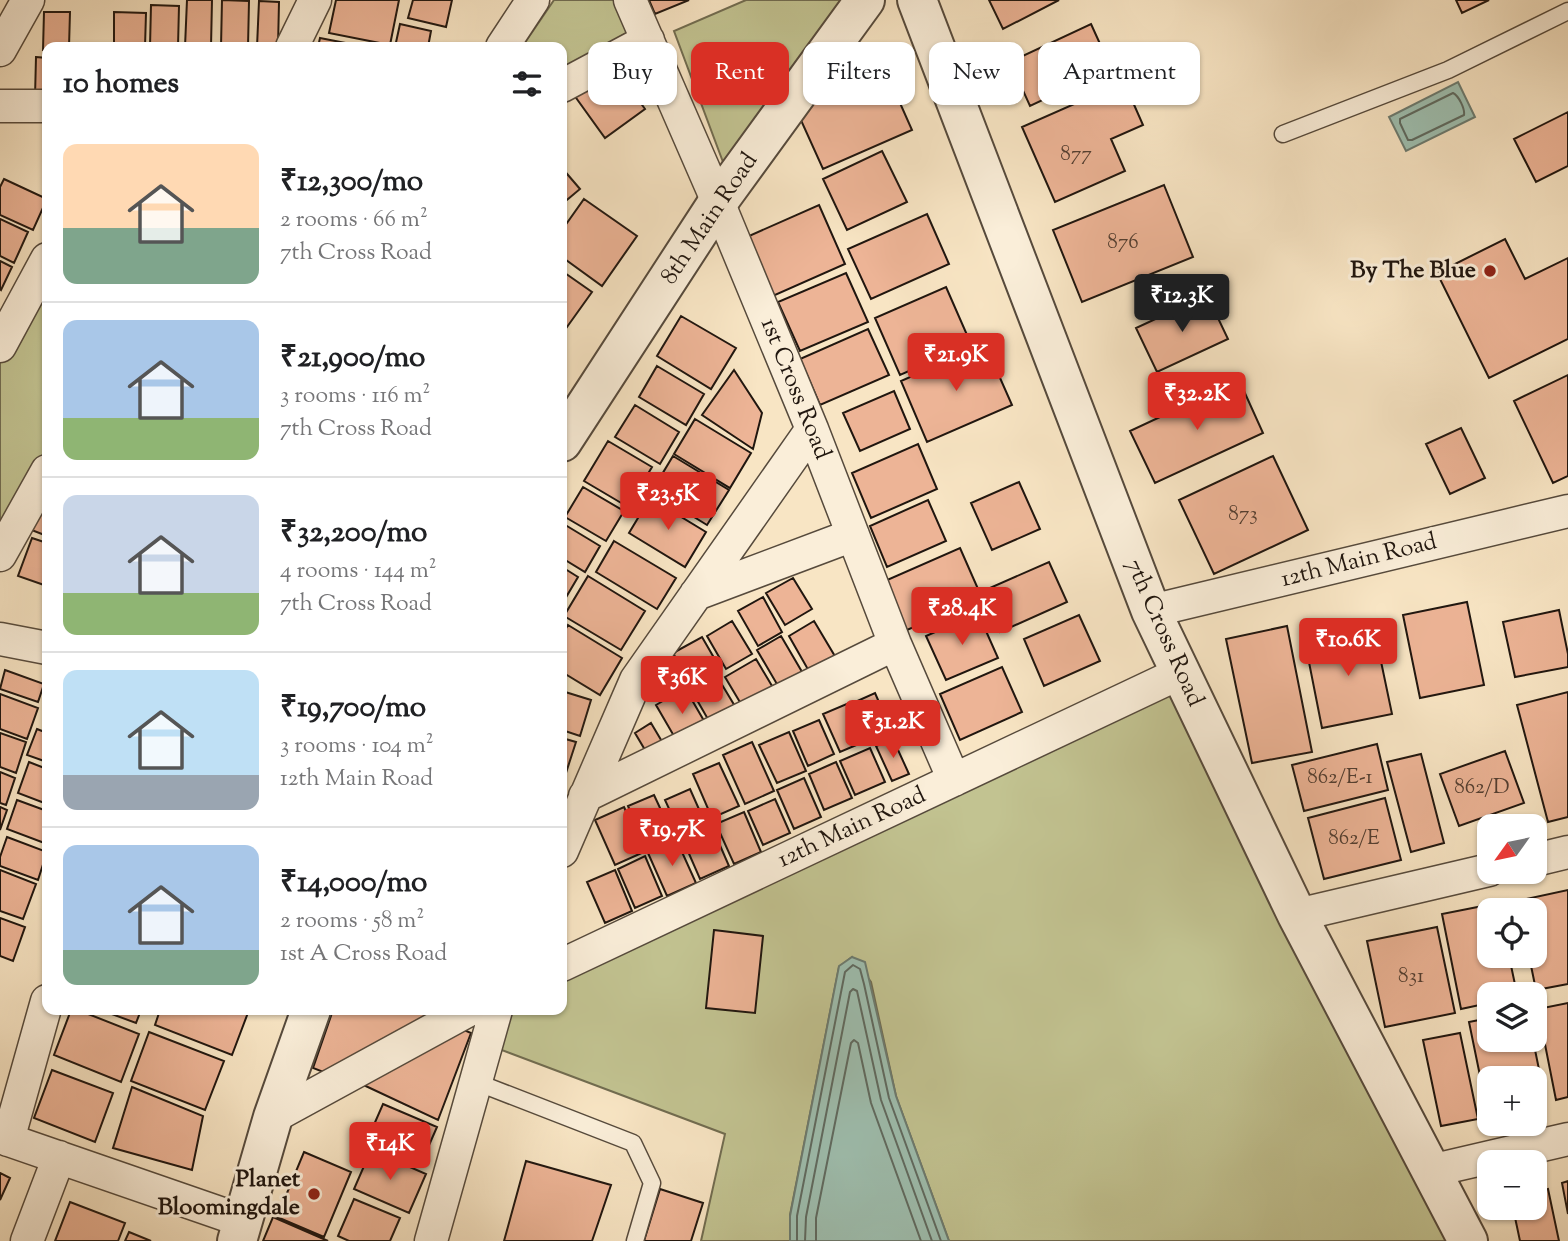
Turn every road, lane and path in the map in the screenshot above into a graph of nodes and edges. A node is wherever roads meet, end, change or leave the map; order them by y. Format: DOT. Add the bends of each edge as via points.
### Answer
graph roads {
  1 [pos="27,0"];
  2 [pos="315,0"];
  3 [pos="533,0"];
  4 [pos="631,0"];
  5 [pos="865,0"];
  6 [pos="917,0"];
  7 [pos="1568,11"];
  8 [pos="648,40"];
  9 [pos="294,42"];
  10 [pos="505,42"];
  11 [pos="0,50"];
  12 [pos="567,83"];
  13 [pos="0,106"];
  14 [pos="42,106"];
  15 [pos="1283,134"];
  16 [pos="718,202"];
  17 [pos="42,268"];
  18 [pos="0,346"];
  19 [pos="812,429"];
  20 [pos="567,434"];
  21 [pos="42,480"];
  22 [pos="1568,511"];
  23 [pos="853,535"];
  24 [pos="0,555"];
  25 [pos="696,594"];
  26 [pos="1151,611"];
  27 [pos="0,639"];
  28 [pos="895,643"];
  29 [pos="42,647"];
  30 [pos="1180,673"];
  31 [pos="954,780"];
  32 [pos="585,796"];
  33 [pos="567,839"];
  34 [pos="1568,852"];
  35 [pos="1547,857"];
  36 [pos="1477,873"];
  37 [pos="1297,915"];
  38 [pos="567,963"];
  39 [pos="43,1015"];
  40 [pos="309,1015"];
  41 [pos="460,1015"];
  42 [pos="495,1015"];
  43 [pos="476,1082"];
  44 [pos="273,1117"];
  45 [pos="4,1139"];
  46 [pos="1568,1139"];
  47 [pos="59,1157"];
  48 [pos="1430,1171"];
  49 [pos="240,1231"];
  50 [pos="27,1241"];
  51 [pos="431,1241"];
  52 [pos="635,1241"];
  53 [pos="1468,1241"];
  1 -- 11 [label="street"];
  2 -- 9 [label="street"];
  3 -- 10 [label="street"];
  4 -- 8 [label="street, 1st Cross Road"];
  5 -- 16 [label="street, 8th Main Road"];
  6 -- 26 [label="street, 7th Cross Road"];
  7 -- 15 [label="lane" via="1448,70"];
  8 -- 12 [label="street"];
  8 -- 16 [label="street, 1st Cross Road"];
  13 -- 14 [label="street"];
  16 -- 19 [label="street, 1st Cross Road"];
  16 -- 20 [label="street, 8th Main Road"];
  17 -- 18 [label="street"];
  19 -- 23 [label="street, 1st Cross Road"];
  19 -- 25 [label="street"];
  21 -- 24 [label="street"];
  22 -- 26 [label="street, 12th Main Road"];
  23 -- 25 [label="street"];
  23 -- 28 [label="street, 1st Cross Road"];
  25 -- 32 [label="street" via="636,680"];
  26 -- 30 [label="street, 7th Cross Road"];
  27 -- 29 [label="street"];
  28 -- 31 [label="street, 1st Cross Road"];
  28 -- 32 [label="street"];
  30 -- 31 [label="street, 12th Main Road"];
  30 -- 37 [label="street, 7th Cross Road"];
  31 -- 38 [label="street, 12th Main Road"];
  32 -- 33 [label="street"];
  34 -- 35 [label="street"];
  36 -- 37 [label="street"];
  37 -- 48 [label="street, 7th Cross Road"];
  39 -- 45 [label="street"];
  40 -- 44 [label="street"];
  41 -- 44 [label="street"];
  42 -- 43 [label="street"];
  43 -- 51 [label="street"];
  43 -- 52 [label="lane" via="633,1143 652,1183"];
  44 -- 49 [label="street"];
  45 -- 47 [label="street"];
  46 -- 48 [label="street"];
  47 -- 49 [label="street"];
  47 -- 50 [label="street"];
  48 -- 53 [label="street, 7th Cross Road"];
}
